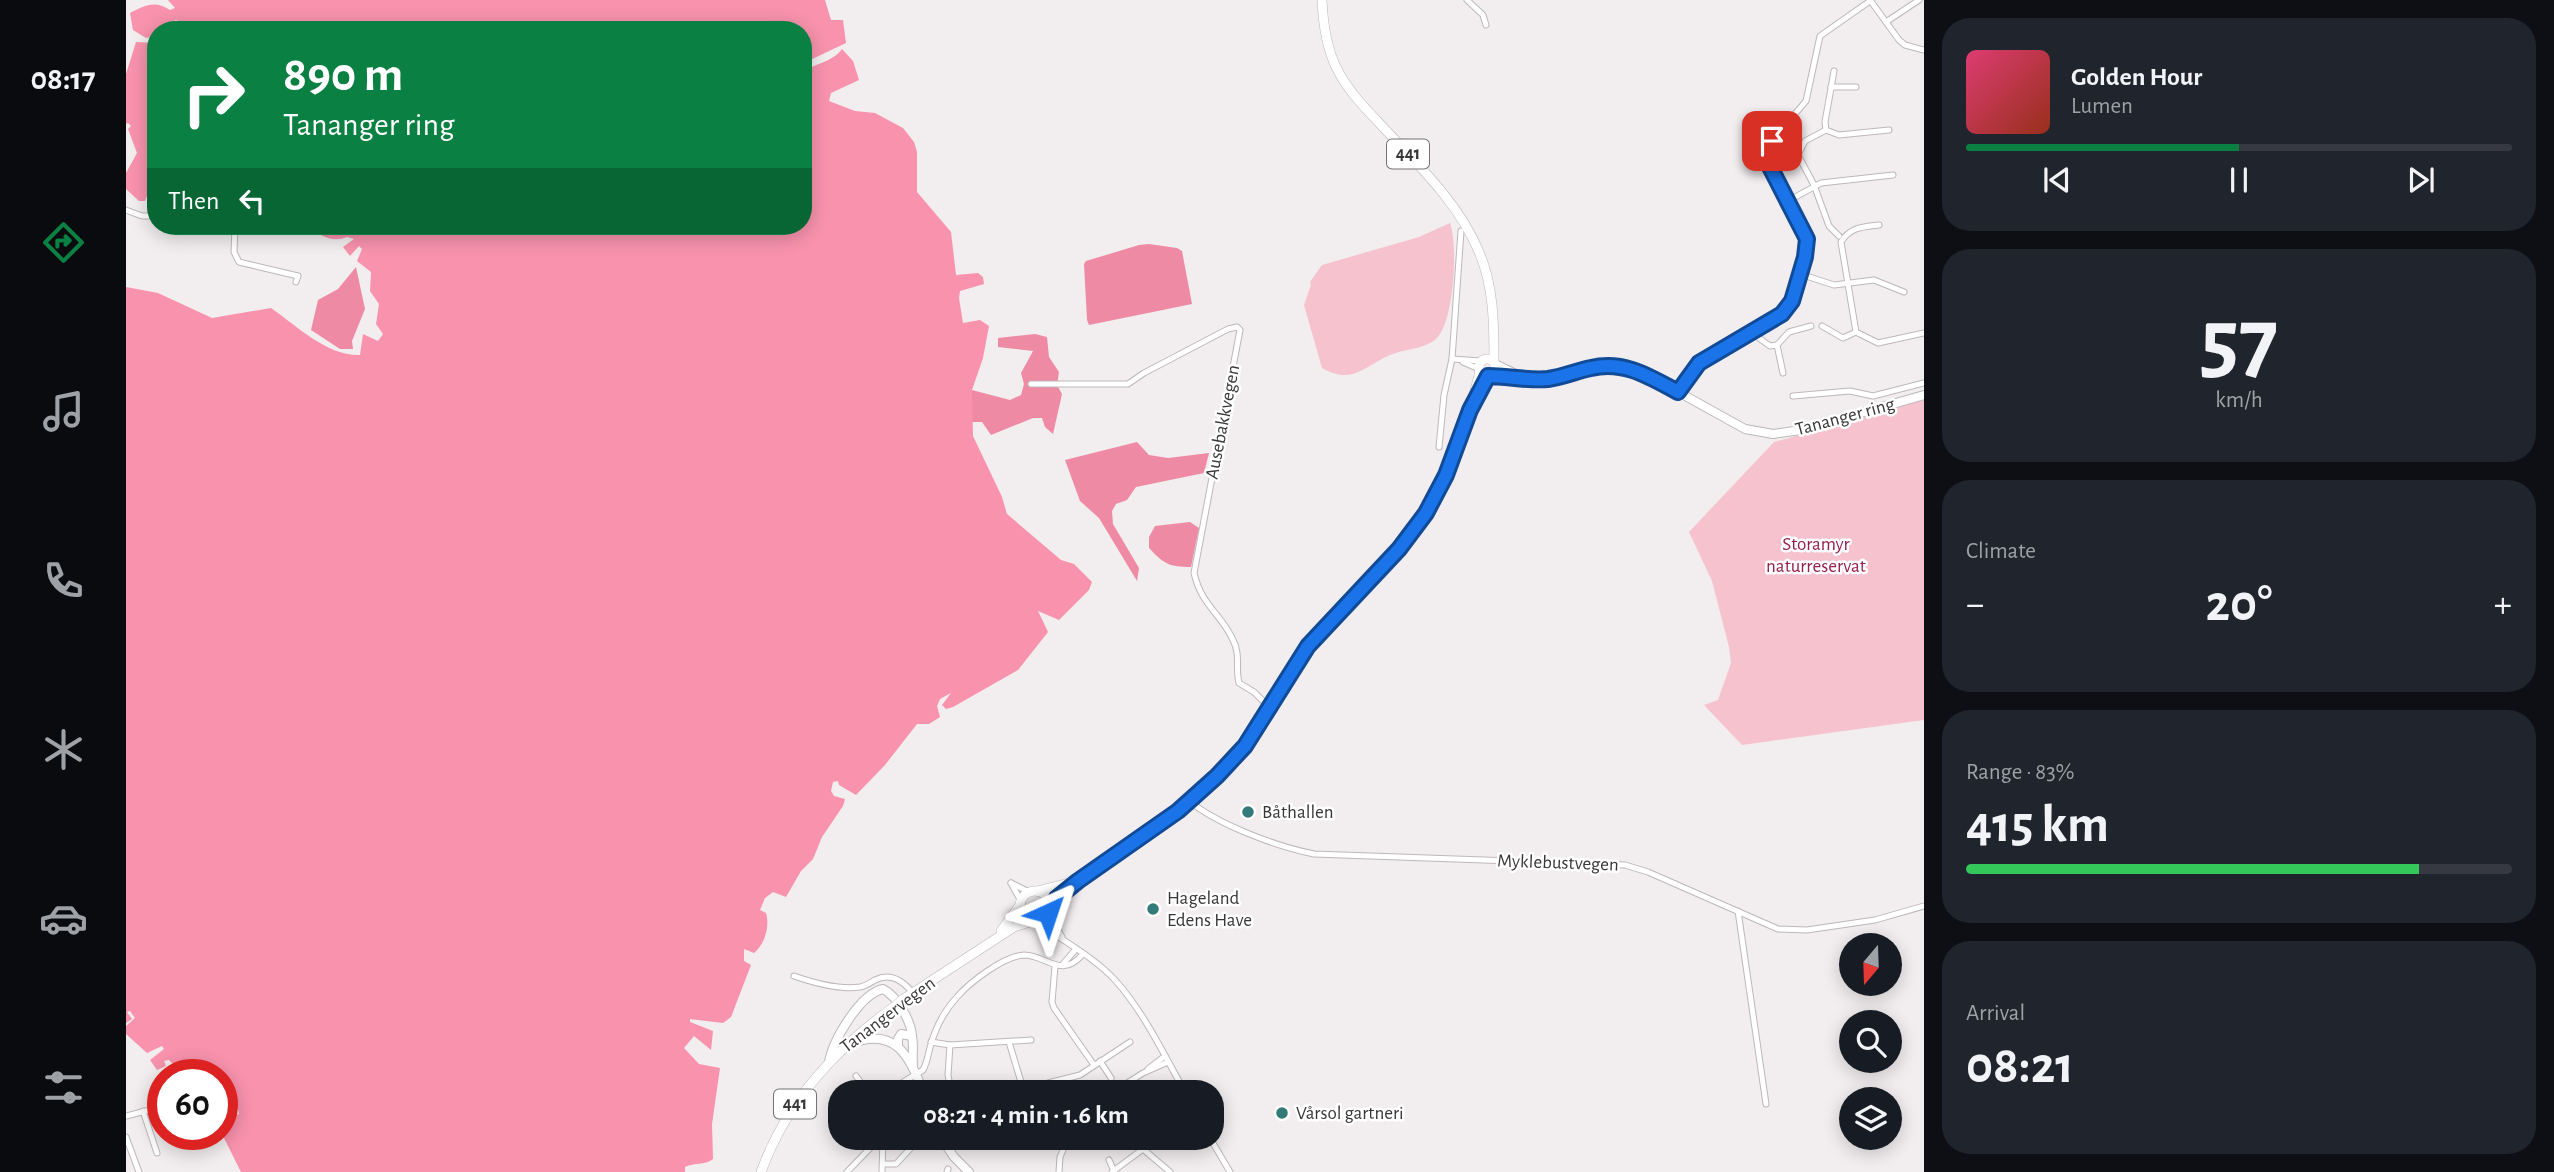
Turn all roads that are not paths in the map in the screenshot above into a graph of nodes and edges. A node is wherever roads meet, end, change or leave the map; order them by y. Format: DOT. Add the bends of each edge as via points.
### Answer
graph roads {
  1 [pos="1322,0"];
  2 [pos="1467,0"];
  3 [pos="1870,0"];
  4 [pos="1919,0"];
  5 [pos="1886,22"];
  6 [pos="1486,25"];
  7 [pos="1924,50"];
  8 [pos="1833,71"];
  9 [pos="1831,87"];
  10 [pos="1856,87"];
  11 [pos="1870,124"];
  12 [pos="1826,130"];
  13 [pos="1889,130"];
  14 [pos="1869,132"];
  15 [pos="1893,175"];
  16 [pos="1814,186"];
  17 [pos="1788,201"];
  18 [pos="126,211"];
  19 [pos="147,216"];
  20 [pos="1879,225"];
  21 [pos="1461,231"];
  22 [pos="235,235"];
  23 [pos="1839,236"];
  24 [pos="1800,274"];
  25 [pos="296,282"];
  26 [pos="1847,282"];
  27 [pos="1903,292"];
  28 [pos="1811,326"];
  29 [pos="1822,326"];
  30 [pos="1754,330"];
  31 [pos="1856,332"];
  32 [pos="1924,333"];
  33 [pos="1777,345"];
  34 [pos="1452,359"];
  35 [pos="1486,367"];
  36 [pos="1783,373"];
  37 [pos="1924,383"];
  38 [pos="1031,384"];
  39 [pos="1678,392"];
  40 [pos="1924,395"];
  41 [pos="1793,396"];
  42 [pos="1439,447"];
  43 [pos="1270,708"];
  44 [pos="1189,801"];
  45 [pos="1078,881"];
  46 [pos="1033,892"];
  47 [pos="1021,902"];
  48 [pos="1924,906"];
  49 [pos="1049,910"];
  50 [pos="1738,911"];
  51 [pos="1035,921"];
  52 [pos="1063,939"];
  53 [pos="987,944"];
  54 [pos="1076,950"];
  55 [pos="1083,954"];
  56 [pos="1058,966"];
  57 [pos="794,976"];
  58 [pos="913,993"];
  59 [pos="912,1036"];
  60 [pos="1031,1040"];
  61 [pos="931,1042"];
  62 [pos="1009,1042"];
  63 [pos="1130,1042"];
  64 [pos="950,1045"];
  65 [pos="844,1046"];
  66 [pos="898,1046"];
  67 [pos="1166,1059"];
  68 [pos="829,1062"];
  69 [pos="1097,1063"];
  70 [pos="913,1065"];
  71 [pos="917,1074"];
  72 [pos="856,1076"];
  73 [pos="1111,1077"];
  74 [pos="859,1080"];
  75 [pos="907,1080"];
  76 [pos="919,1080"];
  77 [pos="949,1080"];
  78 [pos="1020,1080"];
  79 [pos="1059,1080"];
  80 [pos="1132,1080"];
  81 [pos="1178,1080"];
  82 [pos="1766,1104"];
  83 [pos="147,1110"];
  84 [pos="143,1111"];
  85 [pos="126,1116"];
  86 [pos="126,1137"];
  87 [pos="867,1150"];
  88 [pos="884,1150"];
  89 [pos="908,1150"];
  90 [pos="949,1150"];
  91 [pos="1062,1150"];
  92 [pos="1217,1150"];
  93 [pos="157,1153"];
  94 [pos="1109,1160"];
  95 [pos="884,1164"];
  96 [pos="139,1171"];
  97 [pos="1113,1171"];
  98 [pos="761,1172"];
  99 [pos="847,1172"];
  100 [pos="882,1172"];
  101 [pos="969,1172"];
  102 [pos="1059,1172"];
  103 [pos="1170,1172"];
  104 [pos="1230,1172"];
  1 -- 35 [label="main road, Tanangervegen / 441" via="1324,30 1337,70 1352,93 1437,186 1461,219 1484,265 1491,311"];
  2 -- 6 [label="street" via="1483,15"];
  3 -- 5 [label="street"];
  3 -- 17 [label="street" via="1820,36 1806,101 1769,146 1768,163"];
  4 -- 5 [label="street"];
  5 -- 7 [label="street" via="1905,45"];
  8 -- 9 [label="street"];
  9 -- 10 [label="street"];
  9 -- 12 [label="street"];
  11 -- 14 [label="street"];
  12 -- 14 [label="street" via="1839,135"];
  12 -- 16 [label="street" via="1805,141 1799,150"];
  13 -- 14 [label="street"];
  15 -- 16 [label="street"];
  16 -- 17 [label="street"];
  16 -- 23 [label="street" via="1829,226"];
  17 -- 24 [label="street" via="1807,239"];
  18 -- 19 [label="street"];
  20 -- 26 [label="street" via="1855,229 1843,238"];
  21 -- 34 [label="street"];
  22 -- 25 [label="street" via="239,262 289,272 298,276"];
  24 -- 26 [label="street" via="1834,285"];
  24 -- 30 [label="street" via="1787,308"];
  26 -- 27 [label="street" via="1874,280"];
  26 -- 31 [label="street"];
  28 -- 33 [label="street" via="1789,332"];
  29 -- 31 [label="street" via="1843,338"];
  30 -- 33 [label="street" via="1770,346"];
  30 -- 39 [label="street" via="1699,363"];
  31 -- 32 [label="street" via="1878,343"];
  33 -- 36 [label="street"];
  34 -- 35 [label="street"];
  34 -- 42 [label="street"];
  35 -- 39 [label="main road, Tananger ring" via="1513,379 1531,379 1614,366 1637,370"];
  35 -- 43 [label="main road, Tanangervegen / 441" via="1446,475 1419,524 1308,646"];
  37 -- 41 [label="street" via="1873,396 1850,391"];
  38 -- 43 [label="street, Ausebakkvegen" via="1128,384 1228,329 1240,330 1194,573 1201,596 1234,642 1239,683"];
  39 -- 40 [label="main road, Tananger ring" via="1745,429 1773,434"];
  43 -- 44 [label="main road, Tanangervegen / 441" via="1235,759"];
  44 -- 45 [label="main road, Tanangervegen / 441"];
  44 -- 50 [label="street, Myklebustvegen" via="1225,822 1314,854 1625,865"];
  45 -- 46 [label="main road, Tanangervegen / 441"];
  45 -- 49 [label="main road, Tanangervegen / 441"];
  46 -- 47 [label="main road, 441"];
  46 -- 47 [label="street, Tanangervegen" via="1011,883"];
  46 -- 49 [label="main road" via="1045,896"];
  47 -- 51 [label="main road" via="1022,913"];
  47 -- 53 [label="main road, Tanangervegen / 441" via="1013,918"];
  48 -- 50 [label="street, Myklebustvegen" via="1875,920 1793,931"];
  49 -- 51 [label="main road, 441"];
  49 -- 52 [label="street"];
  50 -- 82 [label="street"];
  51 -- 52 [label="street"];
  51 -- 53 [label="main road, Tanangervegen / 441"];
  52 -- 54 [label="street"];
  53 -- 58 [label="main road, Tanangervegen / 441"];
  54 -- 55 [label="street"];
  54 -- 56 [label="street"];
  55 -- 56 [label="street" via="1072,964"];
  55 -- 67 [label="street" via="1116,981"];
  56 -- 61 [label="street" via="1023,955 991,970 958,996"];
  56 -- 69 [label="street" via="1054,1008"];
  57 -- 58 [label="street" via="820,984 859,987 889,977"];
  58 -- 65 [label="main road, Tanangervegen / 441"];
  59 -- 66 [label="main road" via="901,1034"];
  59 -- 68 [label="main road" via="909,1023 890,995 878,990 845,1023"];
  59 -- 70 [label="main road"];
  60 -- 62 [label="street"];
  61 -- 64 [label="street"];
  61 -- 71 [label="street" via="925,1066"];
  62 -- 64 [label="street"];
  62 -- 78 [label="street"];
  63 -- 69 [label="street"];
  64 -- 77 [label="street"];
  65 -- 66 [label="main road" via="871,1038"];
  65 -- 68 [label="main road, Tanangervegen / 441"];
  66 -- 70 [label="main road"];
  67 -- 80 [label="street"];
  67 -- 81 [label="street"];
  68 -- 98 [label="main road, Tanangervegen / 441" via="791,1110"];
  69 -- 73 [label="street"];
  69 -- 79 [label="street"];
  70 -- 71 [label="main road"];
  71 -- 75 [label="street"];
  71 -- 76 [label="main road"];
  72 -- 74 [label="street"];
  83 -- 84 [label="street"];
  84 -- 85 [label="street"];
  84 -- 93 [label="street"];
  86 -- 96 [label="street"];
  87 -- 99 [label="street"];
  88 -- 95 [label="street"];
  89 -- 95 [label="street" via="896,1164"];
  90 -- 101 [label="main road"];
  91 -- 102 [label="street"];
  92 -- 104 [label="street"];
  94 -- 97 [label="street"];
  95 -- 100 [label="street"];
  97 -- 103 [label="street" via="1143,1149"];
}
